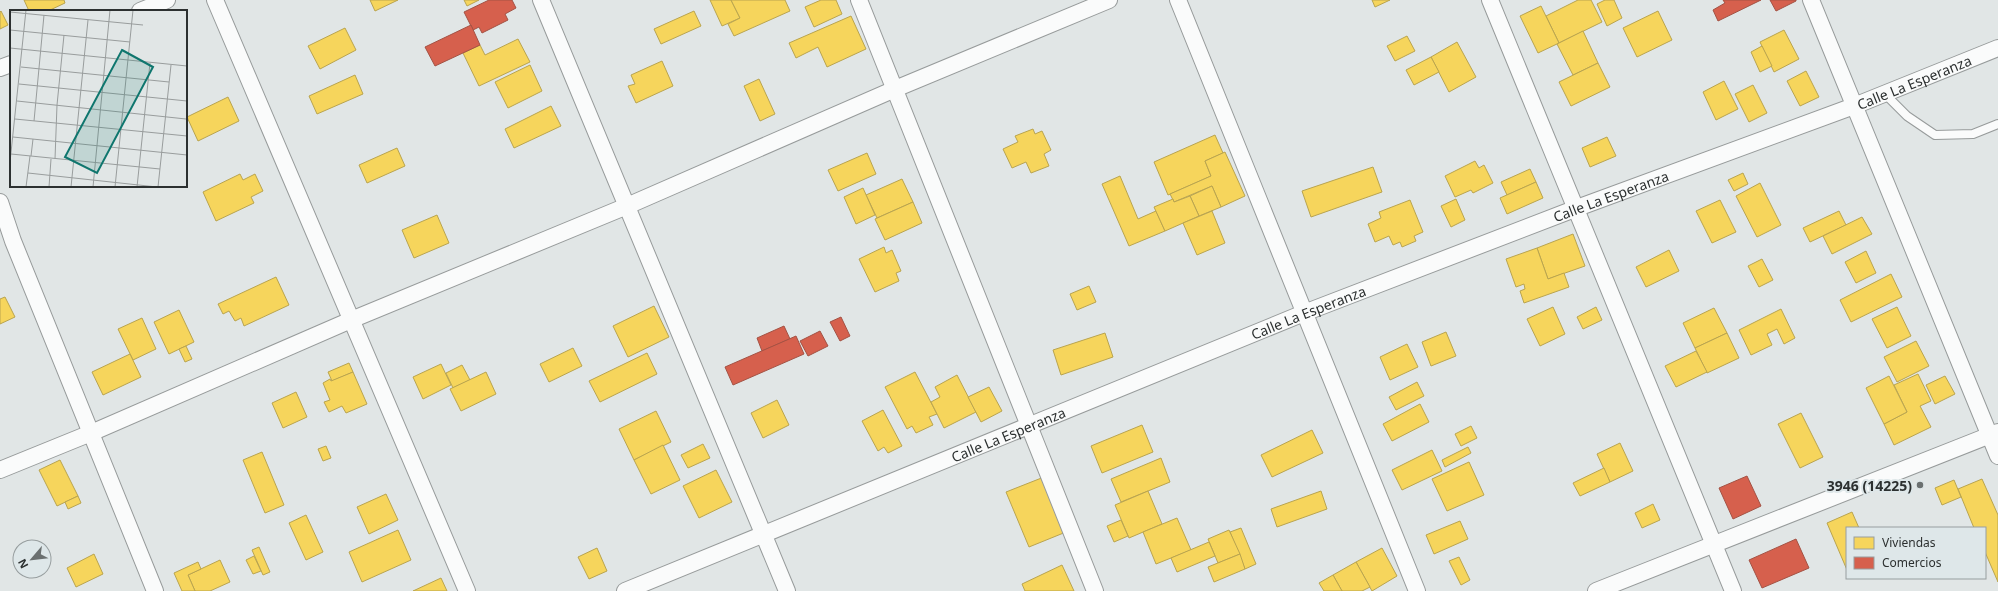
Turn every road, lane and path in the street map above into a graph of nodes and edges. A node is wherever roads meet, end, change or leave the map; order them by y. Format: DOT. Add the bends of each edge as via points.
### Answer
graph roads {
  1 [pos="167,0"];
  2 [pos="216,0"];
  3 [pos="541,0"];
  4 [pos="859,0"];
  5 [pos="1109,0"];
  6 [pos="1178,0"];
  7 [pos="1490,0"];
  8 [pos="1811,0"];
  9 [pos="142,10"];
  10 [pos="1998,48"];
  11 [pos="10,64"];
  12 [pos="0,68"];
  13 [pos="895,89"];
  14 [pos="1885,94"];
  15 [pos="1854,106"];
  16 [pos="1998,124"];
  17 [pos="0,202"];
  18 [pos="627,206"];
  19 [pos="1576,208"];
  20 [pos="1304,313"];
  21 [pos="351,320"];
  22 [pos="1029,427"];
  23 [pos="91,433"];
  24 [pos="1994,434"];
  25 [pos="1998,456"];
  26 [pos="0,470"];
  27 [pos="762,535"];
  28 [pos="1714,544"];
  29 [pos="155,591"];
  30 [pos="467,591"];
  31 [pos="625,591"];
  32 [pos="787,591"];
  33 [pos="1095,591"];
  34 [pos="1417,591"];
  35 [pos="1596,591"];
  36 [pos="1734,591"];
  1 -- 9 [label="street"];
  2 -- 21 [label="street"];
  3 -- 18 [label="street"];
  4 -- 13 [label="street"];
  5 -- 13 [label="street"];
  6 -- 20 [label="street"];
  7 -- 19 [label="street"];
  8 -- 15 [label="street"];
  10 -- 14 [label="street, Calle La Esperanza"];
  11 -- 12 [label="street"];
  13 -- 18 [label="street"];
  13 -- 22 [label="street"];
  14 -- 15 [label="street, Calle La Esperanza"];
  14 -- 16 [label="lane" via="1907,116 1935,135 1973,134"];
  15 -- 19 [label="street, Calle La Esperanza"];
  15 -- 24 [label="street"];
  17 -- 23 [label="street" via="13,241"];
  18 -- 21 [label="street"];
  18 -- 27 [label="street"];
  19 -- 20 [label="street, Calle La Esperanza"];
  19 -- 28 [label="street"];
  20 -- 22 [label="street, Calle La Esperanza"];
  20 -- 34 [label="street"];
  21 -- 23 [label="street"];
  21 -- 30 [label="street"];
  22 -- 27 [label="street, Calle La Esperanza"];
  22 -- 33 [label="street"];
  23 -- 26 [label="street"];
  23 -- 29 [label="street"];
  24 -- 25 [label="street"];
  24 -- 28 [label="street"];
  27 -- 31 [label="street, Calle La Esperanza"];
  27 -- 32 [label="street"];
  28 -- 35 [label="street"];
  28 -- 36 [label="street"];
}
